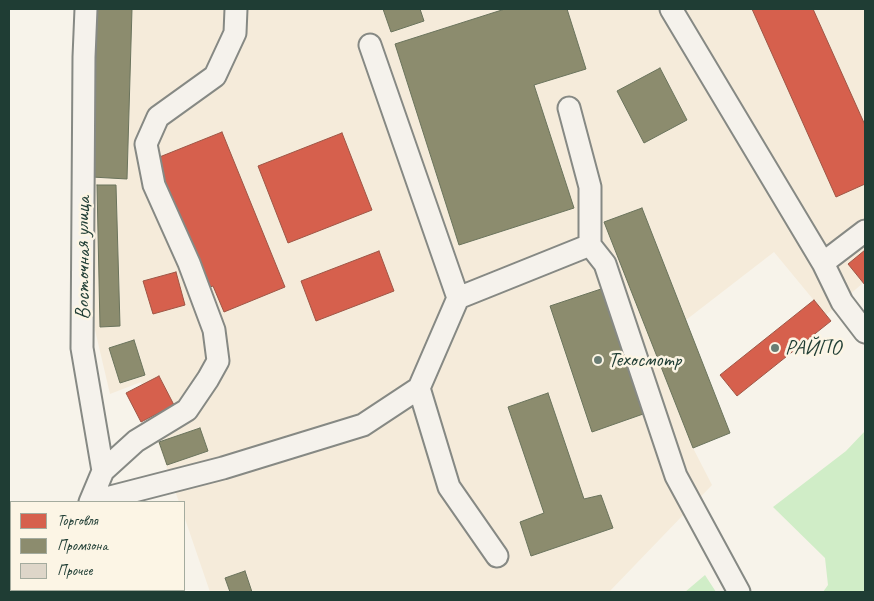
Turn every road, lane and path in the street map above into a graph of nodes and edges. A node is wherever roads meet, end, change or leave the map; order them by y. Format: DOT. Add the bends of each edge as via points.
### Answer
graph roads {
  1 [pos="86,9"];
  2 [pos="236,9"];
  3 [pos="671,9"];
  4 [pos="370,45"];
  5 [pos="569,108"];
  6 [pos="865,231"];
  7 [pos="590,245"];
  8 [pos="823,263"];
  9 [pos="458,298"];
  10 [pos="865,332"];
  11 [pos="419,388"];
  12 [pos="102,471"];
  13 [pos="90,501"];
  14 [pos="94,501"];
  15 [pos="497,556"];
  16 [pos="739,592"];
  1 -- 12 [label="street, Восточная улица" via="82,348"];
  2 -- 12 [label="street" via="235,33 215,76 158,117 146,144 154,185 214,330 218,361 188,410 136,441"];
  3 -- 8 [label="street"];
  4 -- 9 [label="street"];
  5 -- 7 [label="street" via="590,188"];
  6 -- 8 [label="street"];
  7 -- 9 [label="street"];
  7 -- 16 [label="street" via="605,264 676,476"];
  8 -- 10 [label="street" via="842,302"];
  9 -- 11 [label="street"];
  11 -- 14 [label="street" via="363,424 223,468"];
  11 -- 15 [label="street" via="449,487"];
  12 -- 13 [label="street"];
}
